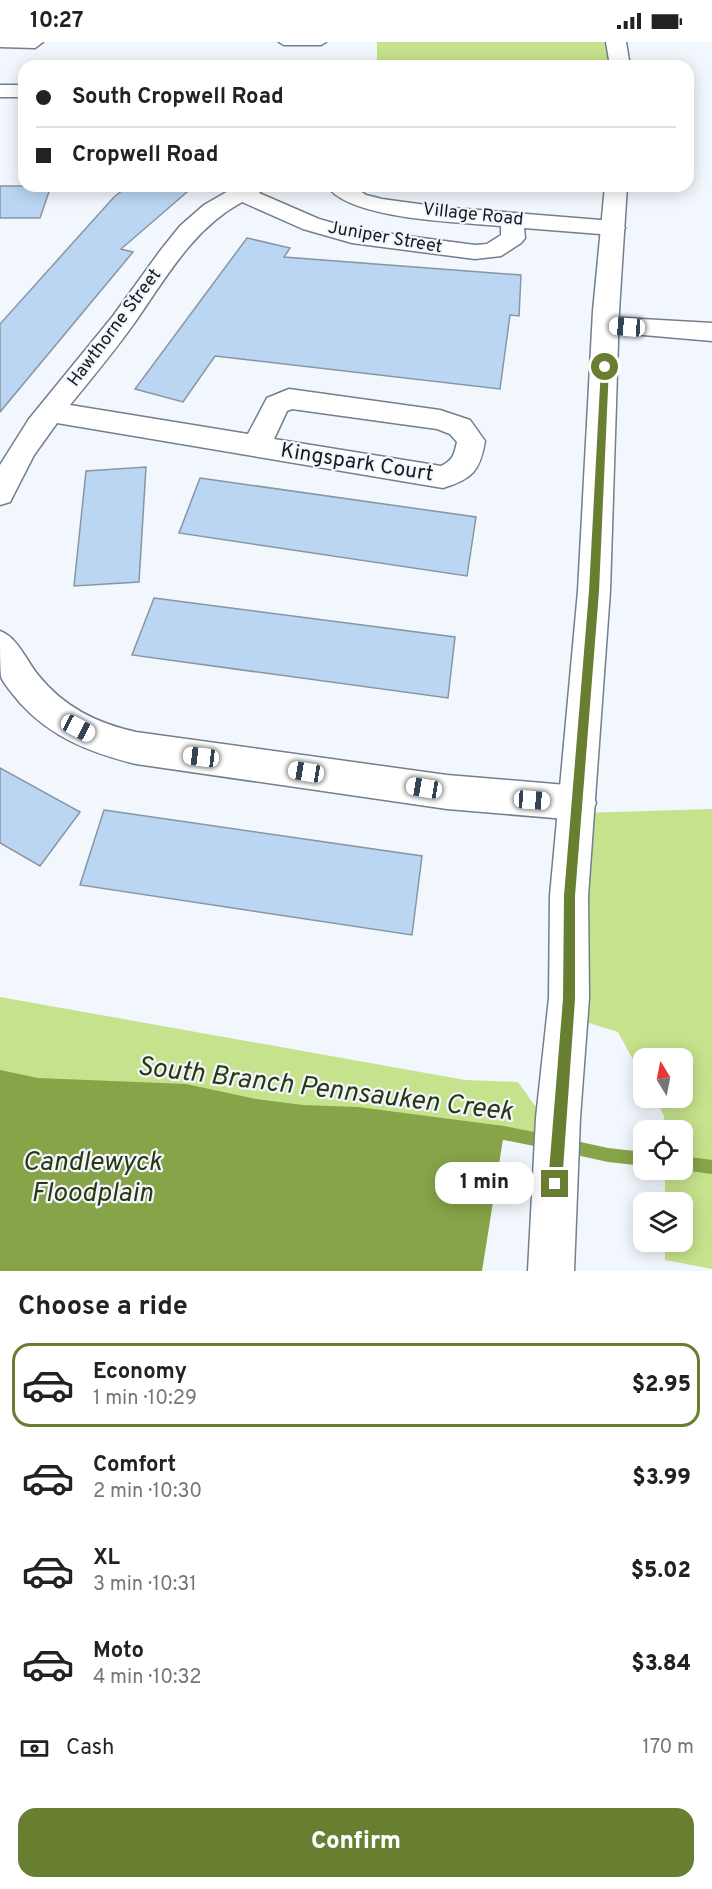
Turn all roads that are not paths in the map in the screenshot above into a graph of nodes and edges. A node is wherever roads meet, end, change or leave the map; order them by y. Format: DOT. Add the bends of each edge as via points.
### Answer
graph roads {
  1 [pos="38,42"];
  2 [pos="284,42"];
  3 [pos="321,42"];
  4 [pos="616,42"];
  5 [pos="0,44"];
  6 [pos="619,60"];
  7 [pos="0,91"];
  8 [pos="18,92"];
  9 [pos="243,192"];
  10 [pos="253,192"];
  11 [pos="346,192"];
  12 [pos="616,192"];
  13 [pos="512,220"];
  14 [pos="613,228"];
  15 [pos="606,325"];
  16 [pos="712,332"];
  17 [pos="50,412"];
  18 [pos="256,447"];
  19 [pos="0,494"];
  20 [pos="0,645"];
  21 [pos="578,803"];
  22 [pos="551,1271"];
  1 -- 5 [label="lane"];
  2 -- 3 [label="lane"];
  4 -- 6 [label="street"];
  7 -- 8 [label="street"];
  9 -- 17 [label="street, Hawthorne Street" via="218,206 189,231"];
  10 -- 13 [label="street, Juniper Street" via="311,224 352,236 475,252 494,250 513,238"];
  11 -- 13 [label="street, Village Road" via="357,200 382,206"];
  12 -- 14 [label="street"];
  13 -- 14 [label="street, Village Road"];
  14 -- 15 [label="street"];
  15 -- 16 [label="street"];
  15 -- 21 [label="street" via="595,579"];
  17 -- 18 [label="street, Kingspark Court"];
  17 -- 19 [label="street, Hawthorne Street" via="19,456"];
  18 -- 18 [label="street, Kingspark Court" via="443,477 462,470 471,441 460,427 440,420 289,399 277,405"];
  20 -- 21 [label="street" via="12,669 33,695 60,718 95,737 136,748 447,792"];
  21 -- 22 [label="street" via="569,896 569,999 558,1118"];
}
